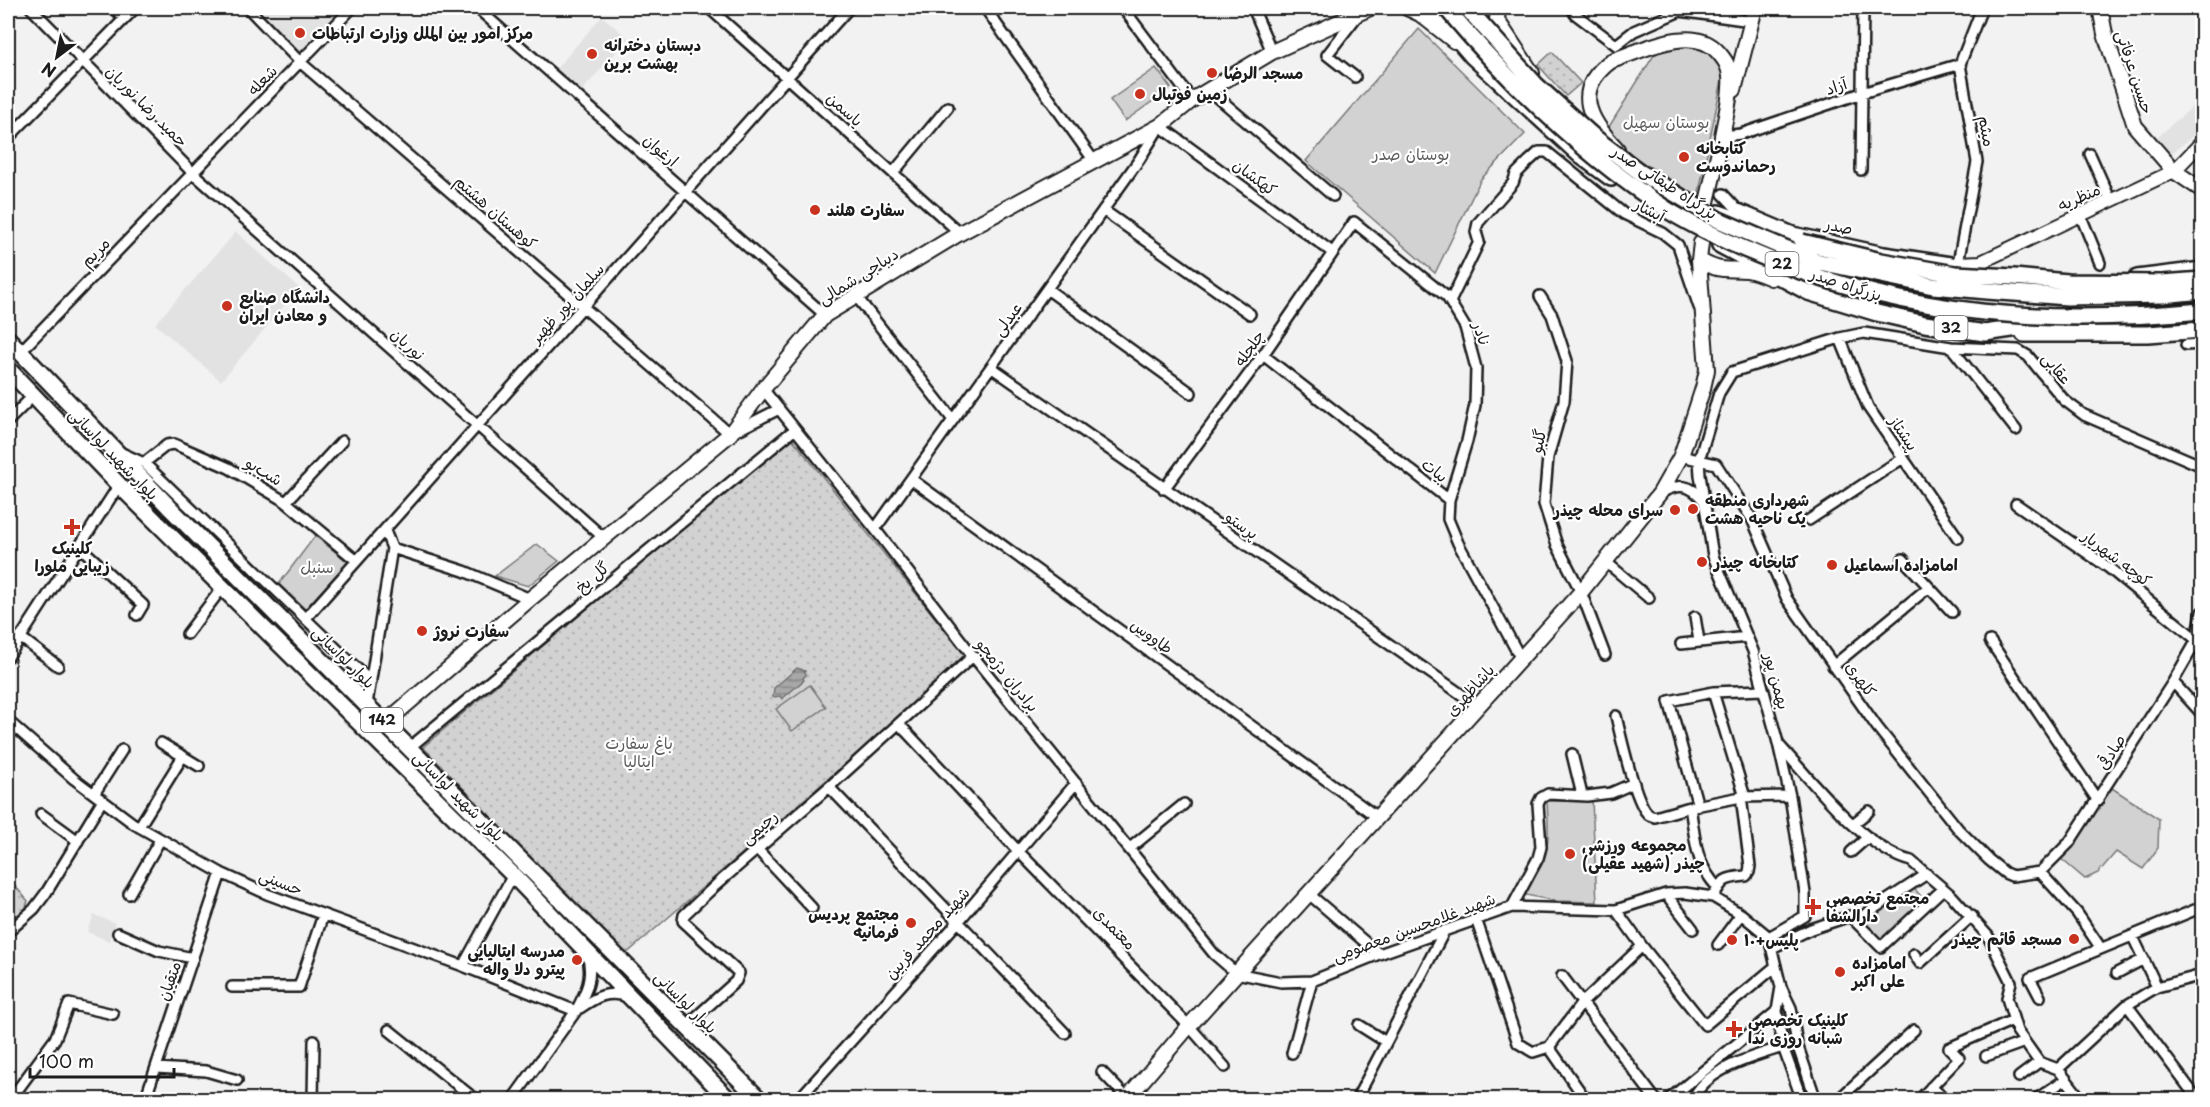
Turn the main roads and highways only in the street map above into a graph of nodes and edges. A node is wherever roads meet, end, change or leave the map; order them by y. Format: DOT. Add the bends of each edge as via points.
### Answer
graph roads {
  1 [pos="1407,8"];
  2 [pos="1431,8"];
  3 [pos="1446,8"];
  4 [pos="1468,8"];
  5 [pos="1498,8"];
  6 [pos="2100,8"];
  7 [pos="1366,9"];
  8 [pos="1753,14"];
  9 [pos="1473,57"];
  10 [pos="1538,82"];
  11 [pos="1722,136"];
  12 [pos="1627,159"];
  13 [pos="2202,190"];
  14 [pos="1702,202"];
  15 [pos="1719,213"];
  16 [pos="1703,239"];
  17 [pos="1699,260"];
  18 [pos="2202,270"];
  19 [pos="2202,280"];
  20 [pos="1987,289"];
  21 [pos="2202,290"];
  22 [pos="1808,292"];
  23 [pos="2202,312"];
  24 [pos="2202,330"];
  25 [pos="1985,333"];
  26 [pos="8,339"];
  27 [pos="8,369"];
  28 [pos="385,723"];
  29 [pos="1127,1099"];
  30 [pos="729,1100"];
  31 [pos="759,1100"];
  1 -- 9 [label="main road"];
  2 -- 9 [label="main road, بزرگراه صدر / 32"];
  3 -- 23 [label="main road, بزرگراه طبقاتی صدر / 22, bridge" via="1524,93 1614,173 1671,212 1724,241 1812,276 1886,297 1984,314 2068,317"];
  4 -- 10 [label="main road, بزرگراه صدر"];
  4 -- 21 [label="main road, بزرگراه طبقاتی صدر / 22, bridge" via="1536,85 1641,173 1719,220 1815,261 1933,286 1986,291 2067,297"];
  5 -- 10 [label="main road" via="1497,20"];
  6 -- 13 [label="main road, حسین عرفاتی" via="2104,34 2135,126 2174,171"];
  7 -- 28 [label="main road, دیباجی شمالی" via="1272,52 1192,100 1160,126 960,233 825,315 730,434"];
  8 -- 11 [label="main road"];
  9 -- 16 [label="main road, بزرگراه صدر / 32" via="1581,156"];
  10 -- 12 [label="main road, بزرگراه صدر"];
  11 -- 12 [label="main road" via="1730,78 1727,61 1714,46 1697,39 1679,38 1611,61 1601,68 1591,85 1589,104 1595,123"];
  11 -- 14 [label="main road"];
  12 -- 14 [label="main road, بزرگراه صدر" via="1655,179"];
  14 -- 15 [label="main road, بزرگراه صدر"];
  15 -- 19 [label="main road, bridge" via="1802,242 1955,274 2067,282"];
  15 -- 20 [label="main road, بزرگراه صدر" via="1816,255 1884,275"];
  16 -- 17 [label="main road, پاشاظهری"];
  16 -- 22 [label="main road, بزرگراه صدر / 32"];
  17 -- 22 [label="main road" via="1714,268 1749,270"];
  17 -- 29 [label="main road, پاشاظهری" via="1707,370 1704,388 1681,456 1660,493 1581,592"];
  18 -- 20 [label="main road" via="2055,288"];
  20 -- 21 [label="main road, بزرگراه صدر" via="2066,295"];
  22 -- 25 [label="main road, بزرگراه صدر / 32" via="1906,320"];
  23 -- 25 [label="main road, بزرگراه صدر / 32" via="2069,321"];
  24 -- 25 [label="main road" via="2148,334"];
  26 -- 28 [label="main road, بلوار لواسانی / 142"];
  27 -- 30 [label="main road, بلوار شهید لواسانی / 142" via="118,485 513,875"];
  28 -- 31 [label="main road, بلوار لواسانی / 142"];
}
